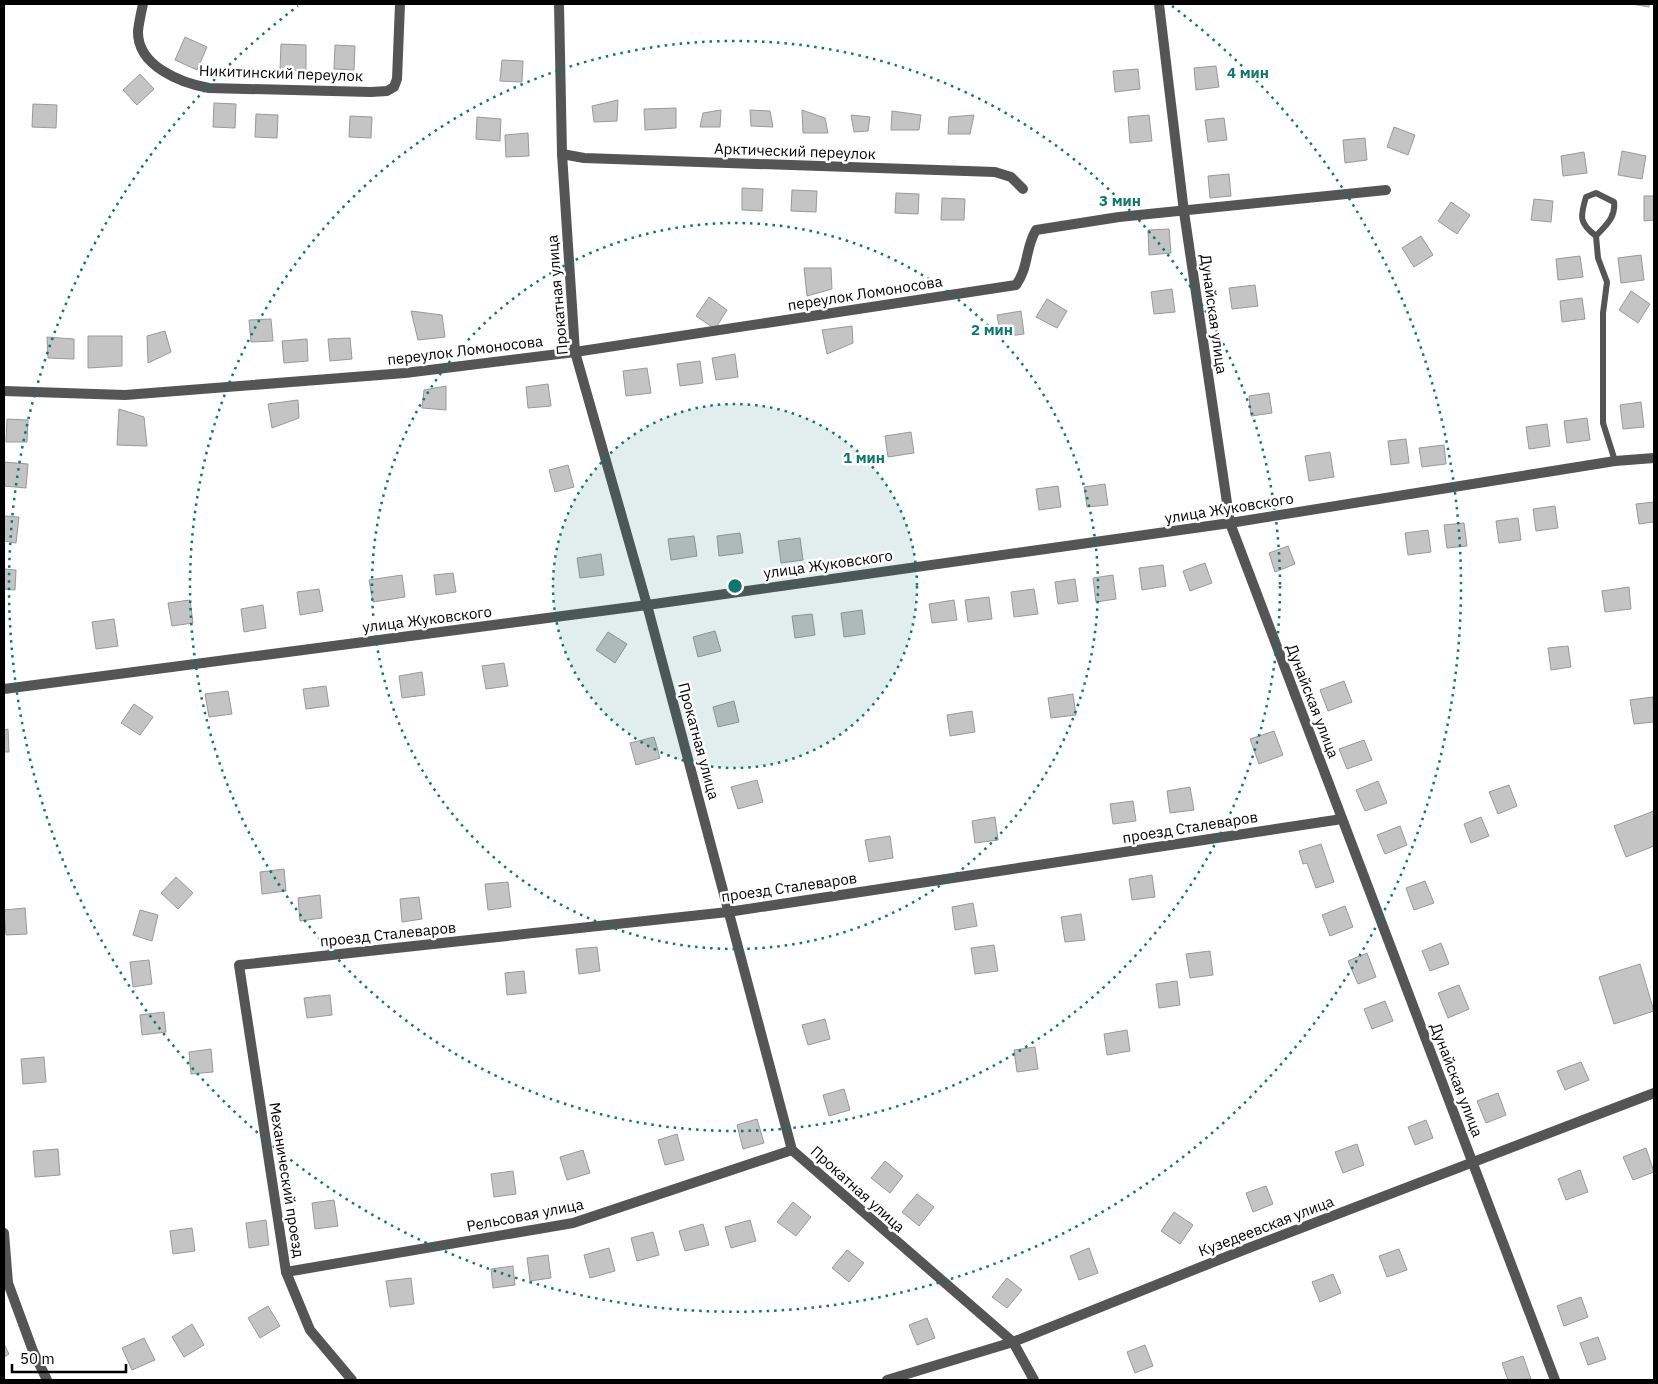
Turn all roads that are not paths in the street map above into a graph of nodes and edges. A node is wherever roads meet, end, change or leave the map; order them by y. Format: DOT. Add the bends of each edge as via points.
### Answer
graph roads {
  1 [pos="143,4"];
  2 [pos="400,4"];
  3 [pos="560,4"];
  4 [pos="1158,4"];
  5 [pos="562,154"];
  6 [pos="1023,188"];
  7 [pos="1386,190"];
  8 [pos="1184,212"];
  9 [pos="1596,236"];
  10 [pos="575,352"];
  11 [pos="4,391"];
  12 [pos="1654,458"];
  13 [pos="1615,462"];
  14 [pos="1230,523"];
  15 [pos="648,605"];
  16 [pos="4,689"];
  17 [pos="1342,819"];
  18 [pos="728,912"];
  19 [pos="239,966"];
  20 [pos="1654,1093"];
  21 [pos="792,1150"];
  22 [pos="1473,1164"];
  23 [pos="4,1233"];
  24 [pos="286,1272"];
  25 [pos="1013,1342"];
  26 [pos="47,1380"];
  27 [pos="352,1380"];
  28 [pos="887,1380"];
  29 [pos="1034,1380"];
  30 [pos="1555,1380"];
  1 -- 2 [label="street, Никитинский переулок" via="138,33 147,58 167,74 187,84 209,88 371,92 386,91 394,87 397,79"];
  3 -- 5 [label="street, Прокатная улица"];
  4 -- 8 [label="street, Дунайская улица"];
  5 -- 6 [label="street, Арктический переулок" via="584,158 994,172 1011,177"];
  5 -- 10 [label="street, Прокатная улица"];
  7 -- 8 [label="street"];
  8 -- 10 [label="street, переулок Ломоносова" via="1119,217 1036,230 1028,242 1024,274 1016,285"];
  8 -- 14 [label="street, Дунайская улица"];
  9 -- 9 [label="lane" via="1585,228 1581,214 1586,197 1596,193 1614,202 1615,208 1611,219"];
  9 -- 13 [label="lane" via="1598,258 1607,282 1603,313 1603,423"];
  10 -- 11 [label="street, переулок Ломоносова" via="405,373 125,396"];
  10 -- 15 [label="street, Прокатная улица"];
  12 -- 13 [label="street, улица Жуковского"];
  13 -- 14 [label="street, улица Жуковского"];
  14 -- 15 [label="street, улица Жуковского"];
  14 -- 17 [label="street, Дунайская улица"];
  15 -- 16 [label="street, улица Жуковского"];
  15 -- 18 [label="street, Прокатная улица"];
  17 -- 18 [label="street, проезд Сталеваров"];
  17 -- 22 [label="street, Дунайская улица"];
  18 -- 19 [label="street, проезд Сталеваров"];
  18 -- 21 [label="street, Прокатная улица"];
  19 -- 24 [label="street, Механический проезд"];
  20 -- 22 [label="street, Кузедеевская улица"];
  21 -- 24 [label="street, Рельсовая улица" via="572,1224"];
  21 -- 25 [label="street, Прокатная улица"];
  22 -- 25 [label="street, Кузедеевская улица" via="1246,1249"];
  22 -- 30 [label="street, Дунайская улица"];
  23 -- 26 [label="street" via="8,1283"];
  24 -- 27 [label="street, Механический проезд" via="310,1330"];
  25 -- 28 [label="street, Кузедеевская улица"];
  25 -- 29 [label="street, Прокатная улица"];
}
